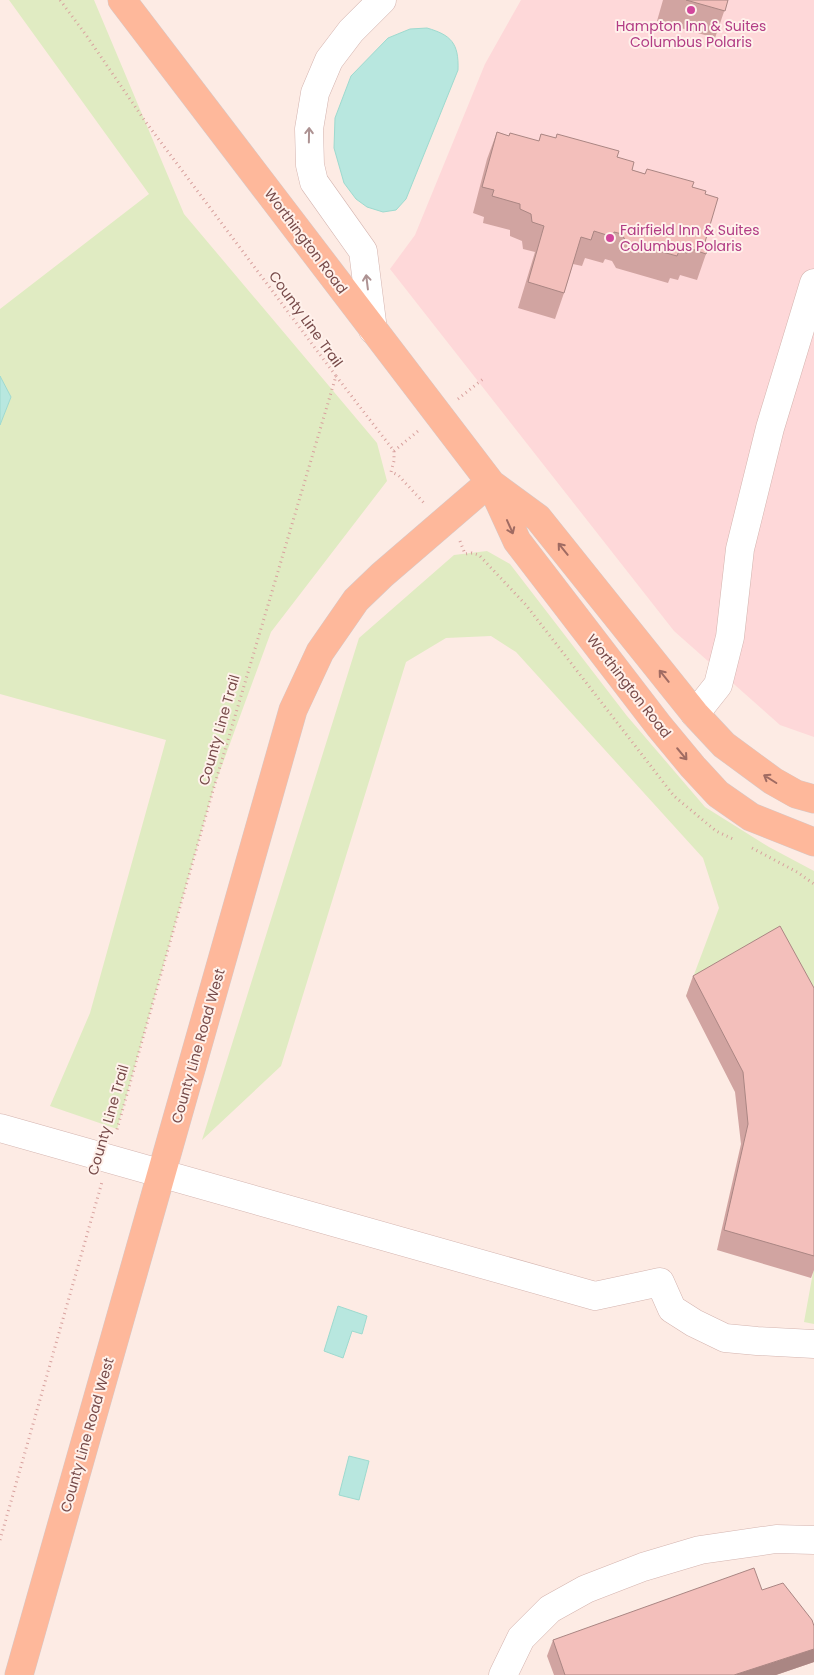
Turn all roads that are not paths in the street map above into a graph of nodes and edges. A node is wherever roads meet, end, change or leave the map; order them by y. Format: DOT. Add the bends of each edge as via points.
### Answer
graph roads {
  1 [pos="122,0"];
  2 [pos="382,0"];
  3 [pos="814,284"];
  4 [pos="373,330"];
  5 [pos="490,482"];
  6 [pos="695,714"];
  7 [pos="814,799"];
  8 [pos="814,842"];
  9 [pos="0,1128"];
  10 [pos="162,1174"];
  11 [pos="814,1344"];
  12 [pos="814,1540"];
  13 [pos="19,1675"];
  14 [pos="503,1675"];
  1 -- 4 [label="main road, Worthington Road"];
  4 -- 2 [label="street, one-way" via="363,251 314,182 309,156 309,129 315,93 329,60 350,31"];
  3 -- 6 [label="street" via="770,428 740,550 730,638 718,685"];
  4 -- 5 [label="main road, Worthington Road"];
  6 -- 5 [label="main road, Worthington Road, one-way" via="538,518"];
  5 -- 8 [label="main road, Worthington Road, one-way" via="517,541 693,767 718,794 751,817"];
  5 -- 10 [label="main road, County Line Road West" via="356,600 320,652 293,710"];
  7 -- 6 [label="main road, Worthington Road, one-way" via="796,794 749,765 724,746"];
  9 -- 10 [label="street"];
  10 -- 11 [label="street" via="595,1296 660,1282 672,1309 725,1338"];
  10 -- 13 [label="main road, County Line Road West"];
  12 -- 14 [label="street" via="776,1539 700,1550 586,1589 550,1609 520,1638"];
}
